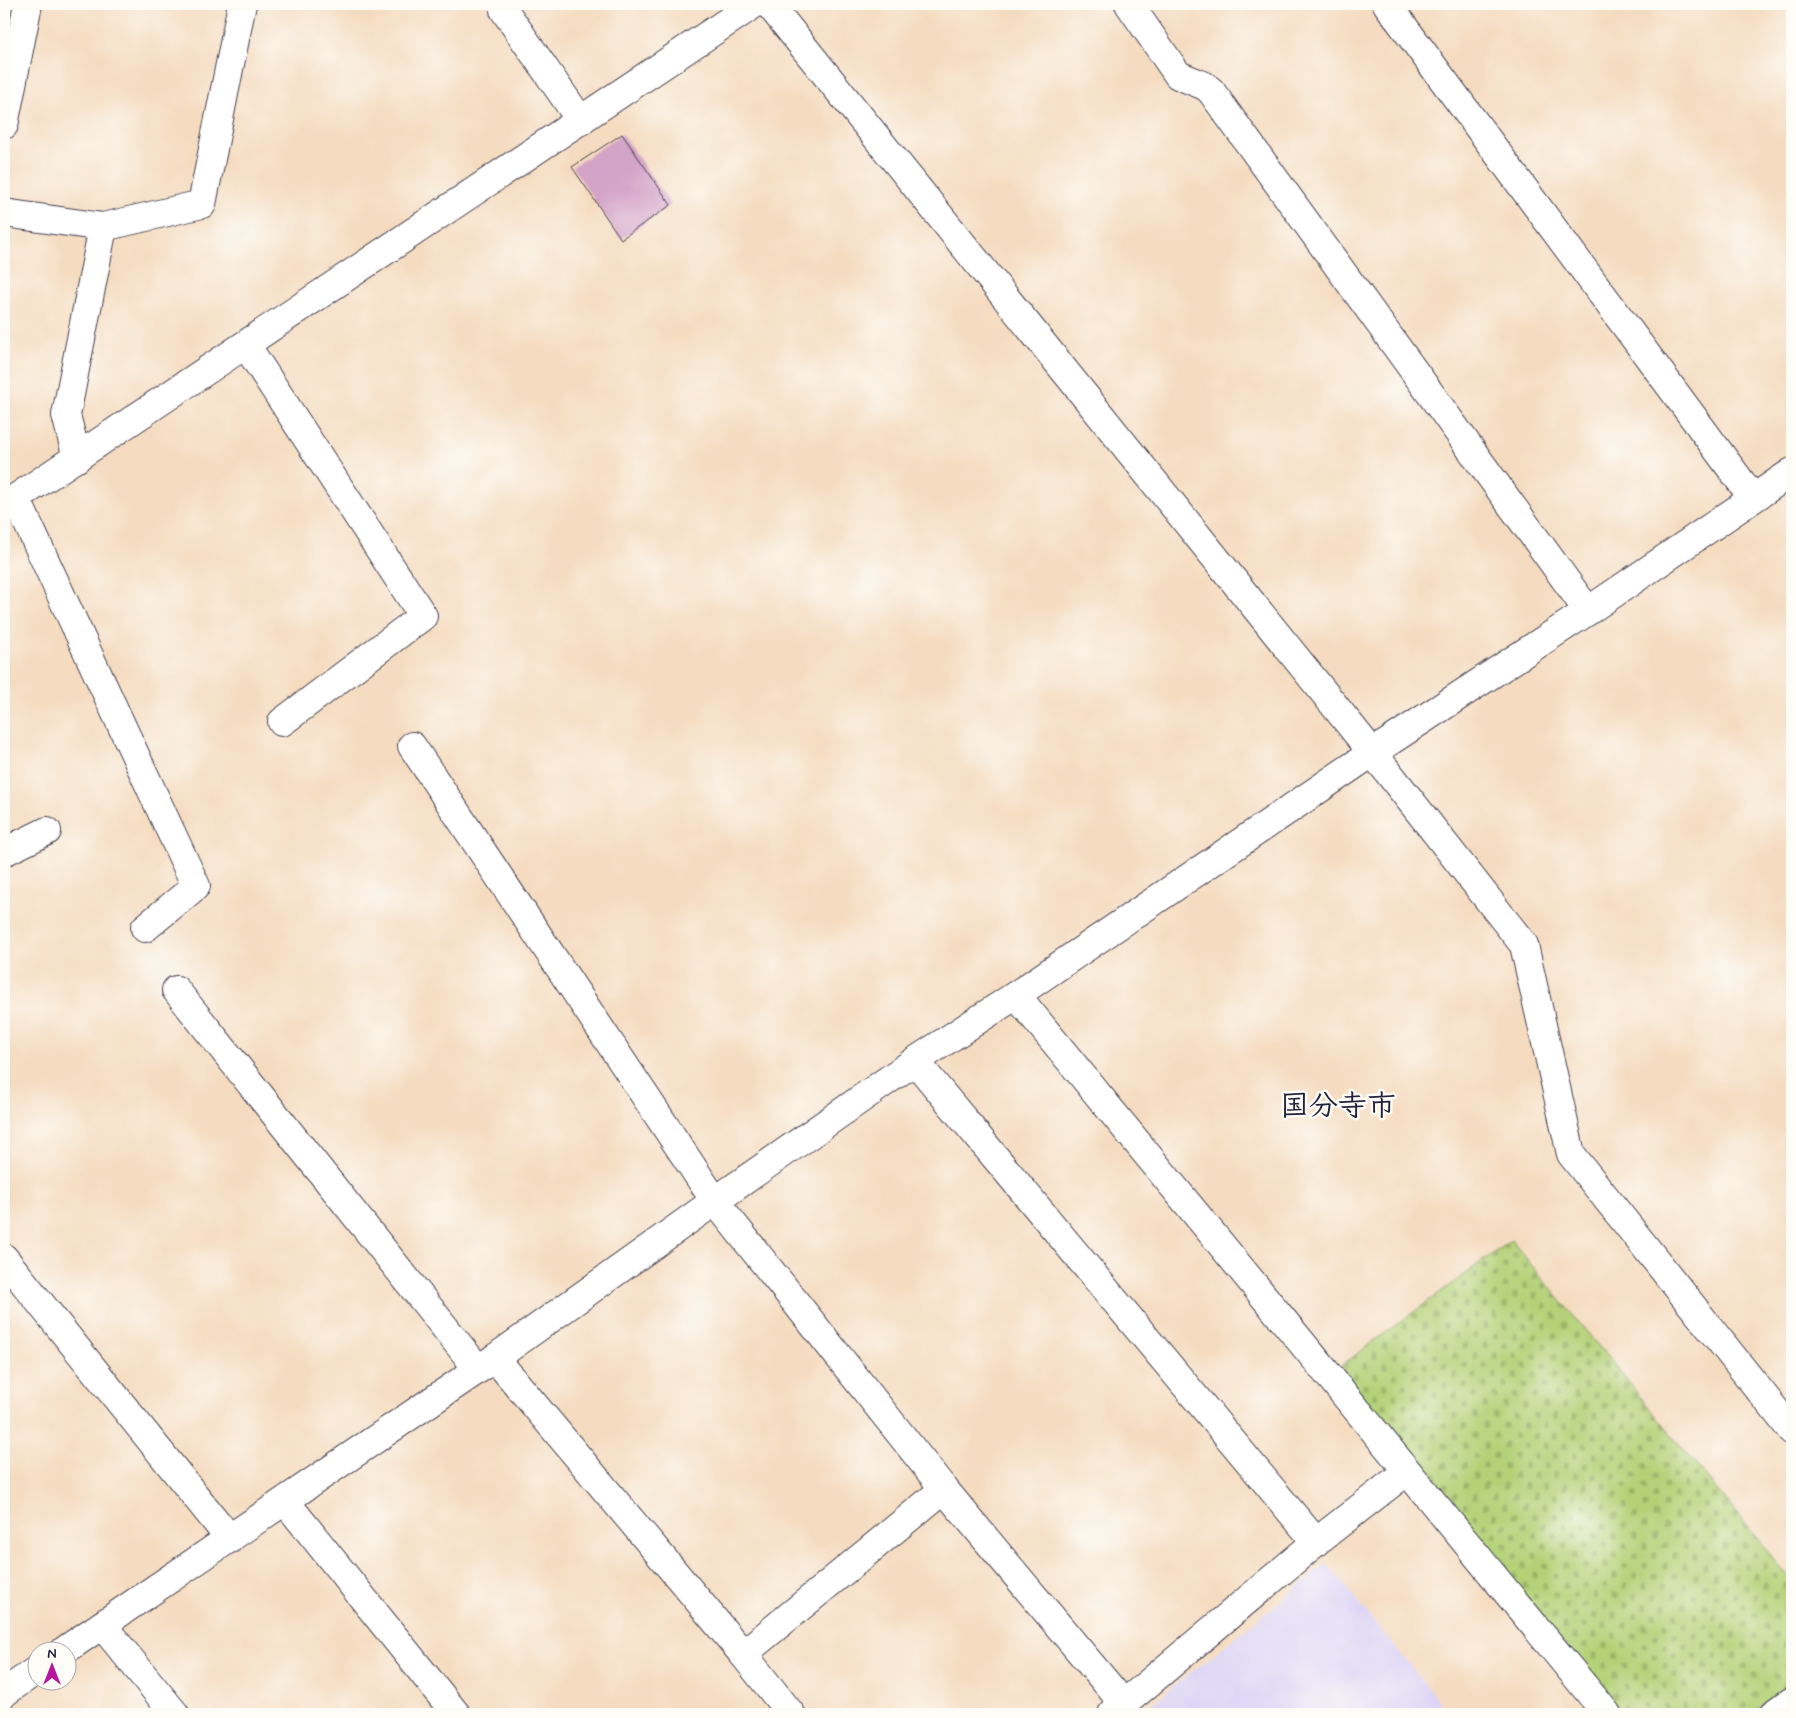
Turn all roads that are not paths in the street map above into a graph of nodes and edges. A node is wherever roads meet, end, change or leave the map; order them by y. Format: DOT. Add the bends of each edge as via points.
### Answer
graph roads {
  1 [pos="28,4"];
  2 [pos="242,4"];
  3 [pos="505,4"];
  4 [pos="754,4"];
  5 [pos="768,4"];
  6 [pos="1129,4"];
  7 [pos="1387,4"];
  8 [pos="581,121"];
  9 [pos="4,125"];
  10 [pos="4,213"];
  11 [pos="103,227"];
  12 [pos="246,345"];
  13 [pos="77,458"];
  14 [pos="1792,472"];
  15 [pos="1754,498"];
  16 [pos="10,502"];
  17 [pos="1588,611"];
  18 [pos="282,722"];
  19 [pos="412,746"];
  20 [pos="1372,753"];
  21 [pos="47,831"];
  22 [pos="4,852"];
  23 [pos="145,928"];
  24 [pos="176,990"];
  25 [pos="1016,995"];
  26 [pos="915,1061"];
  27 [pos="715,1201"];
  28 [pos="4,1258"];
  29 [pos="486,1364"];
  30 [pos="1792,1431"];
  31 [pos="1406,1472"];
  32 [pos="944,1489"];
  33 [pos="285,1500"];
  34 [pos="230,1539"];
  35 [pos="1316,1542"];
  36 [pos="102,1625"];
  37 [pos="78,1641"];
  38 [pos="743,1654"];
  39 [pos="28,1676"];
  40 [pos="4,1693"];
  41 [pos="1792,1701"];
  42 [pos="1118,1709"];
  43 [pos="175,1714"];
  44 [pos="456,1714"];
  45 [pos="791,1714"];
  46 [pos="1607,1714"];
  47 [pos="1774,1714"];
  1 -- 9 [label="street"];
  2 -- 11 [label="street" via="202,204"];
  3 -- 8 [label="street" via="504,10"];
  4 -- 8 [label="street"];
  5 -- 20 [label="street"];
  6 -- 17 [label="street" via="1178,75 1211,91"];
  7 -- 15 [label="street"];
  8 -- 12 [label="street"];
  10 -- 11 [label="street"];
  11 -- 13 [label="street" via="66,415"];
  12 -- 13 [label="street"];
  12 -- 18 [label="street" via="423,616"];
  13 -- 16 [label="street"];
  14 -- 15 [label="street"];
  15 -- 17 [label="street"];
  16 -- 23 [label="street" via="196,886"];
  17 -- 20 [label="street"];
  19 -- 27 [label="street"];
  20 -- 25 [label="street"];
  20 -- 30 [label="street" via="1524,944 1571,1154"];
  21 -- 22 [label="street"];
  24 -- 29 [label="street"];
  25 -- 26 [label="street"];
  25 -- 31 [label="street"];
  26 -- 27 [label="street"];
  26 -- 35 [label="street"];
  27 -- 29 [label="street"];
  27 -- 32 [label="street"];
  28 -- 34 [label="street"];
  29 -- 33 [label="street"];
  29 -- 38 [label="street"];
  31 -- 35 [label="street"];
  31 -- 46 [label="street"];
  32 -- 38 [label="street"];
  32 -- 42 [label="street"];
  33 -- 34 [label="street"];
  33 -- 44 [label="street"];
  34 -- 36 [label="street"];
  35 -- 42 [label="street"];
  36 -- 37 [label="street"];
  36 -- 43 [label="street"];
  38 -- 45 [label="street"];
  39 -- 40 [label="street"];
  41 -- 47 [label="street"];
}
